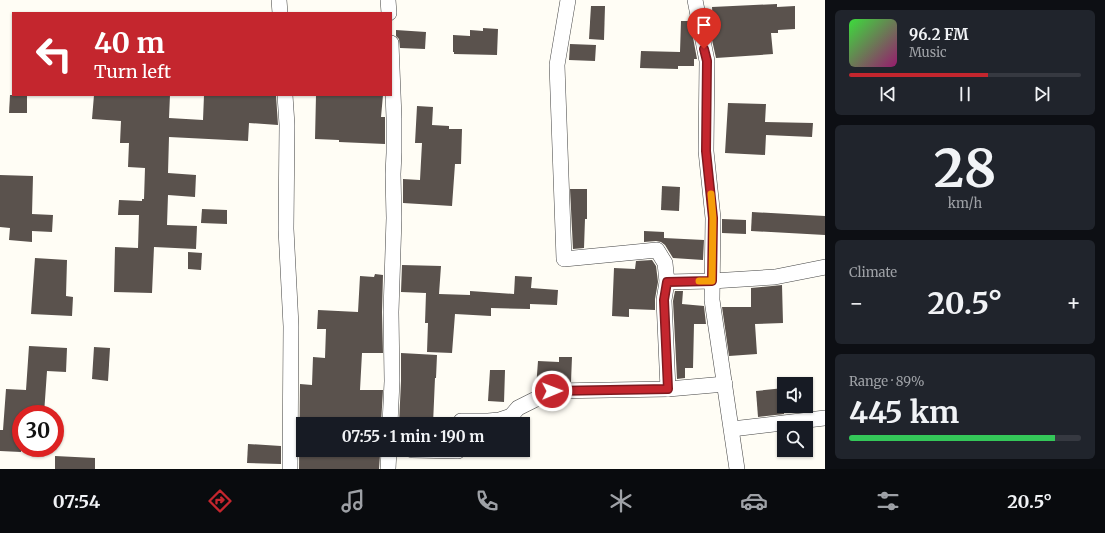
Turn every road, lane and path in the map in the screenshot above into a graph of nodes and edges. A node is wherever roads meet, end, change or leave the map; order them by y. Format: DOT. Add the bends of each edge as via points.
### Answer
graph roads {
  1 [pos="279,0"];
  2 [pos="388,0"];
  3 [pos="568,0"];
  4 [pos="695,0"];
  5 [pos="280,12"];
  6 [pos="389,12"];
  7 [pos="392,68"];
  8 [pos="285,96"];
  9 [pos="825,267"];
  10 [pos="712,281"];
  11 [pos="667,282"];
  12 [pos="725,384"];
  13 [pos="668,389"];
  14 [pos="390,417"];
  15 [pos="508,417"];
  16 [pos="825,418"];
  17 [pos="732,429"];
  18 [pos="389,457"];
  19 [pos="290,469"];
  20 [pos="388,469"];
  21 [pos="737,469"];
  1 -- 5 [label="street"];
  2 -- 6 [label="street"];
  3 -- 11 [label="street" via="556,65 564,258 657,250 665,263"];
  4 -- 10 [label="street" via="707,61 706,151 713,218"];
  7 -- 14 [label="street" via="394,218"];
  8 -- 19 [label="street" via="286,229 291,326"];
  9 -- 10 [label="street" via="775,277"];
  10 -- 11 [label="street"];
  10 -- 12 [label="street" via="712,300"];
  11 -- 13 [label="street" via="664,300"];
  12 -- 13 [label="street"];
  12 -- 17 [label="street"];
  13 -- 15 [label="street" via="552,391 518,408"];
  16 -- 17 [label="street"];
  17 -- 21 [label="street"];
  18 -- 20 [label="street"];
}
